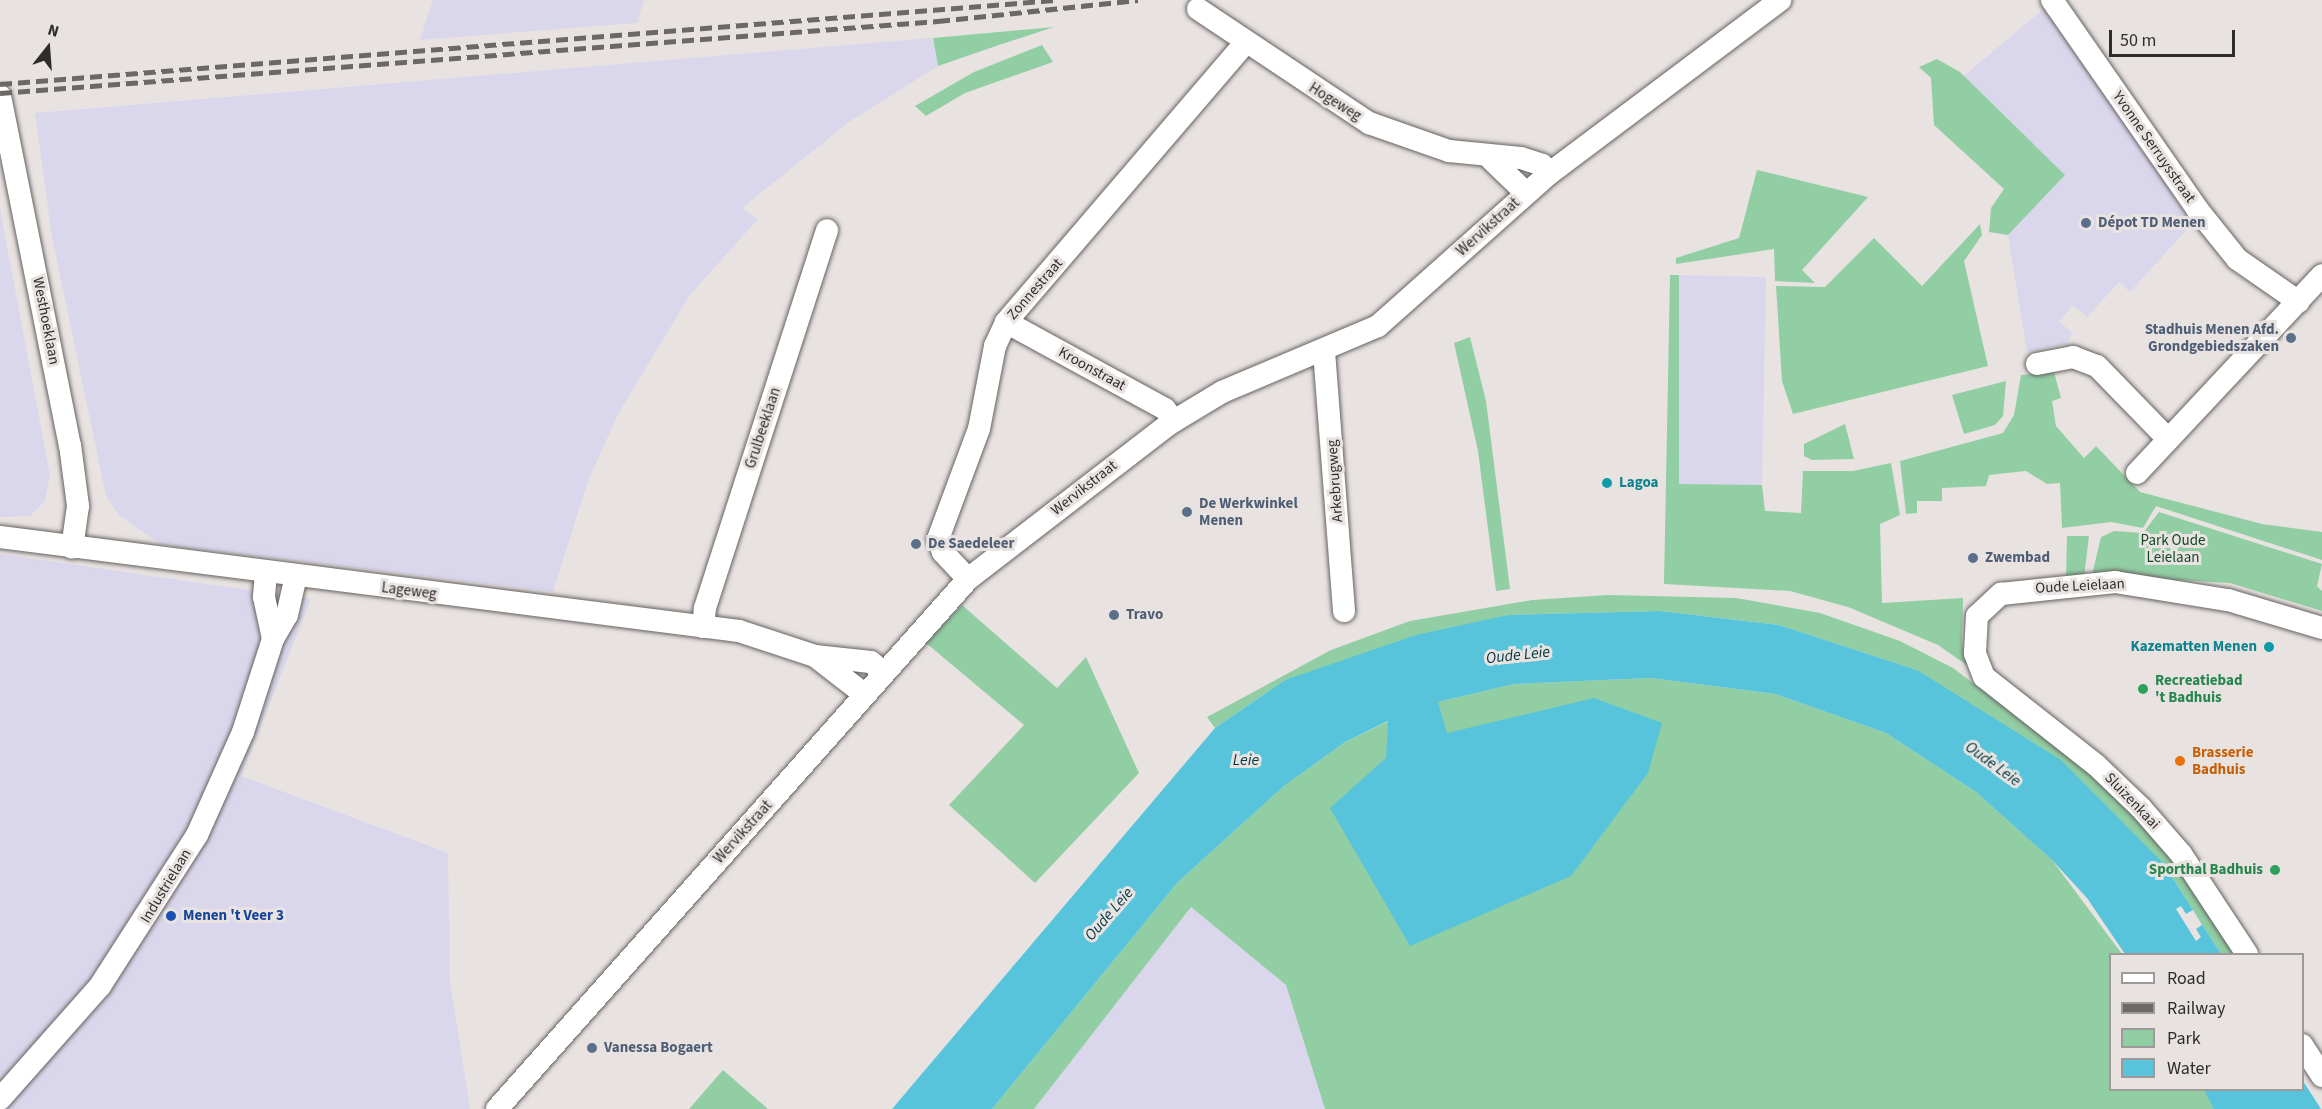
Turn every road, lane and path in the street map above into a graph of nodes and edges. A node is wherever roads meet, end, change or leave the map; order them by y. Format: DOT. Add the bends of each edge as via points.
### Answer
graph roads {
  1 [pos="1780,0"];
  2 [pos="2052,0"];
  3 [pos="1198,9"];
  4 [pos="1245,42"];
  5 [pos="0,96"];
  6 [pos="1490,158"];
  7 [pos="1550,173"];
  8 [pos="1526,193"];
  9 [pos="827,230"];
  10 [pos="2322,275"];
  11 [pos="2299,302"];
  12 [pos="1006,322"];
  13 [pos="1324,351"];
  14 [pos="2037,364"];
  15 [pos="1174,421"];
  16 [pos="2168,439"];
  17 [pos="2137,473"];
  18 [pos="0,537"];
  19 [pos="72,548"];
  20 [pos="266,573"];
  21 [pos="296,577"];
  22 [pos="968,579"];
  23 [pos="1344,611"];
  24 [pos="703,627"];
  25 [pos="2322,628"];
  26 [pos="273,639"];
  27 [pos="815,656"];
  28 [pos="882,670"];
  29 [pos="1984,677"];
  30 [pos="864,694"];
  31 [pos="2246,953"];
  32 [pos="2304,1048"];
  33 [pos="2322,1076"];
  34 [pos="0,1099"];
  35 [pos="497,1109"];
  1 -- 7 [label="street, Wervikstraat"];
  2 -- 11 [label="street, Yvonne Serruysstraat" via="2197,209 2237,259"];
  3 -- 4 [label="street, Hogeweg"];
  4 -- 6 [label="street, Hogeweg" via="1369,123 1410,140"];
  4 -- 12 [label="street, Zonnestraat"];
  5 -- 19 [label="street, Westhoeklaan" via="70,445 78,506"];
  6 -- 7 [label="street, Hogeweg" via="1521,158 1542,165"];
  6 -- 8 [label="street"];
  7 -- 8 [label="street, Wervikstraat"];
  8 -- 13 [label="street, Wervikstraat" via="1378,326"];
  9 -- 24 [label="street, Grulbeeklaan" via="705,608"];
  10 -- 11 [label="street"];
  11 -- 16 [label="street"];
  12 -- 15 [label="street, Kroonstraat" via="1165,409"];
  12 -- 22 [label="street, Zonnestraat" via="995,346 979,429 938,539 943,552"];
  13 -- 15 [label="street, Wervikstraat" via="1222,392"];
  13 -- 23 [label="street, Arkebrugweg"];
  14 -- 16 [label="street" via="2073,357 2097,366"];
  15 -- 22 [label="street, Wervikstraat"];
  16 -- 17 [label="street"];
  18 -- 19 [label="street, Lageweg"];
  19 -- 20 [label="street, Lageweg"];
  20 -- 21 [label="street, Lageweg"];
  20 -- 26 [label="street" via="264,597"];
  21 -- 24 [label="street, Lageweg"];
  21 -- 26 [label="street, Industrielaan" via="287,615"];
  22 -- 28 [label="street, Wervikstraat"];
  24 -- 27 [label="street, Lageweg" via="773,639"];
  25 -- 29 [label="street, Oude Leielaan" via="2166,587 2115,582 2023,590 2001,594 1977,616 1975,653"];
  26 -- 34 [label="street, Industrielaan" via="218,791 168,883 72,1024"];
  27 -- 28 [label="street, Lageweg" via="872,662"];
  27 -- 30 [label="street, Lageweg"];
  28 -- 30 [label="street, Wervikstraat"];
  29 -- 31 [label="street, Sluizenkaai" via="2096,765 2141,808 2181,855"];
  30 -- 35 [label="street, Wervikstraat"];
  32 -- 33 [label="street"];
}
